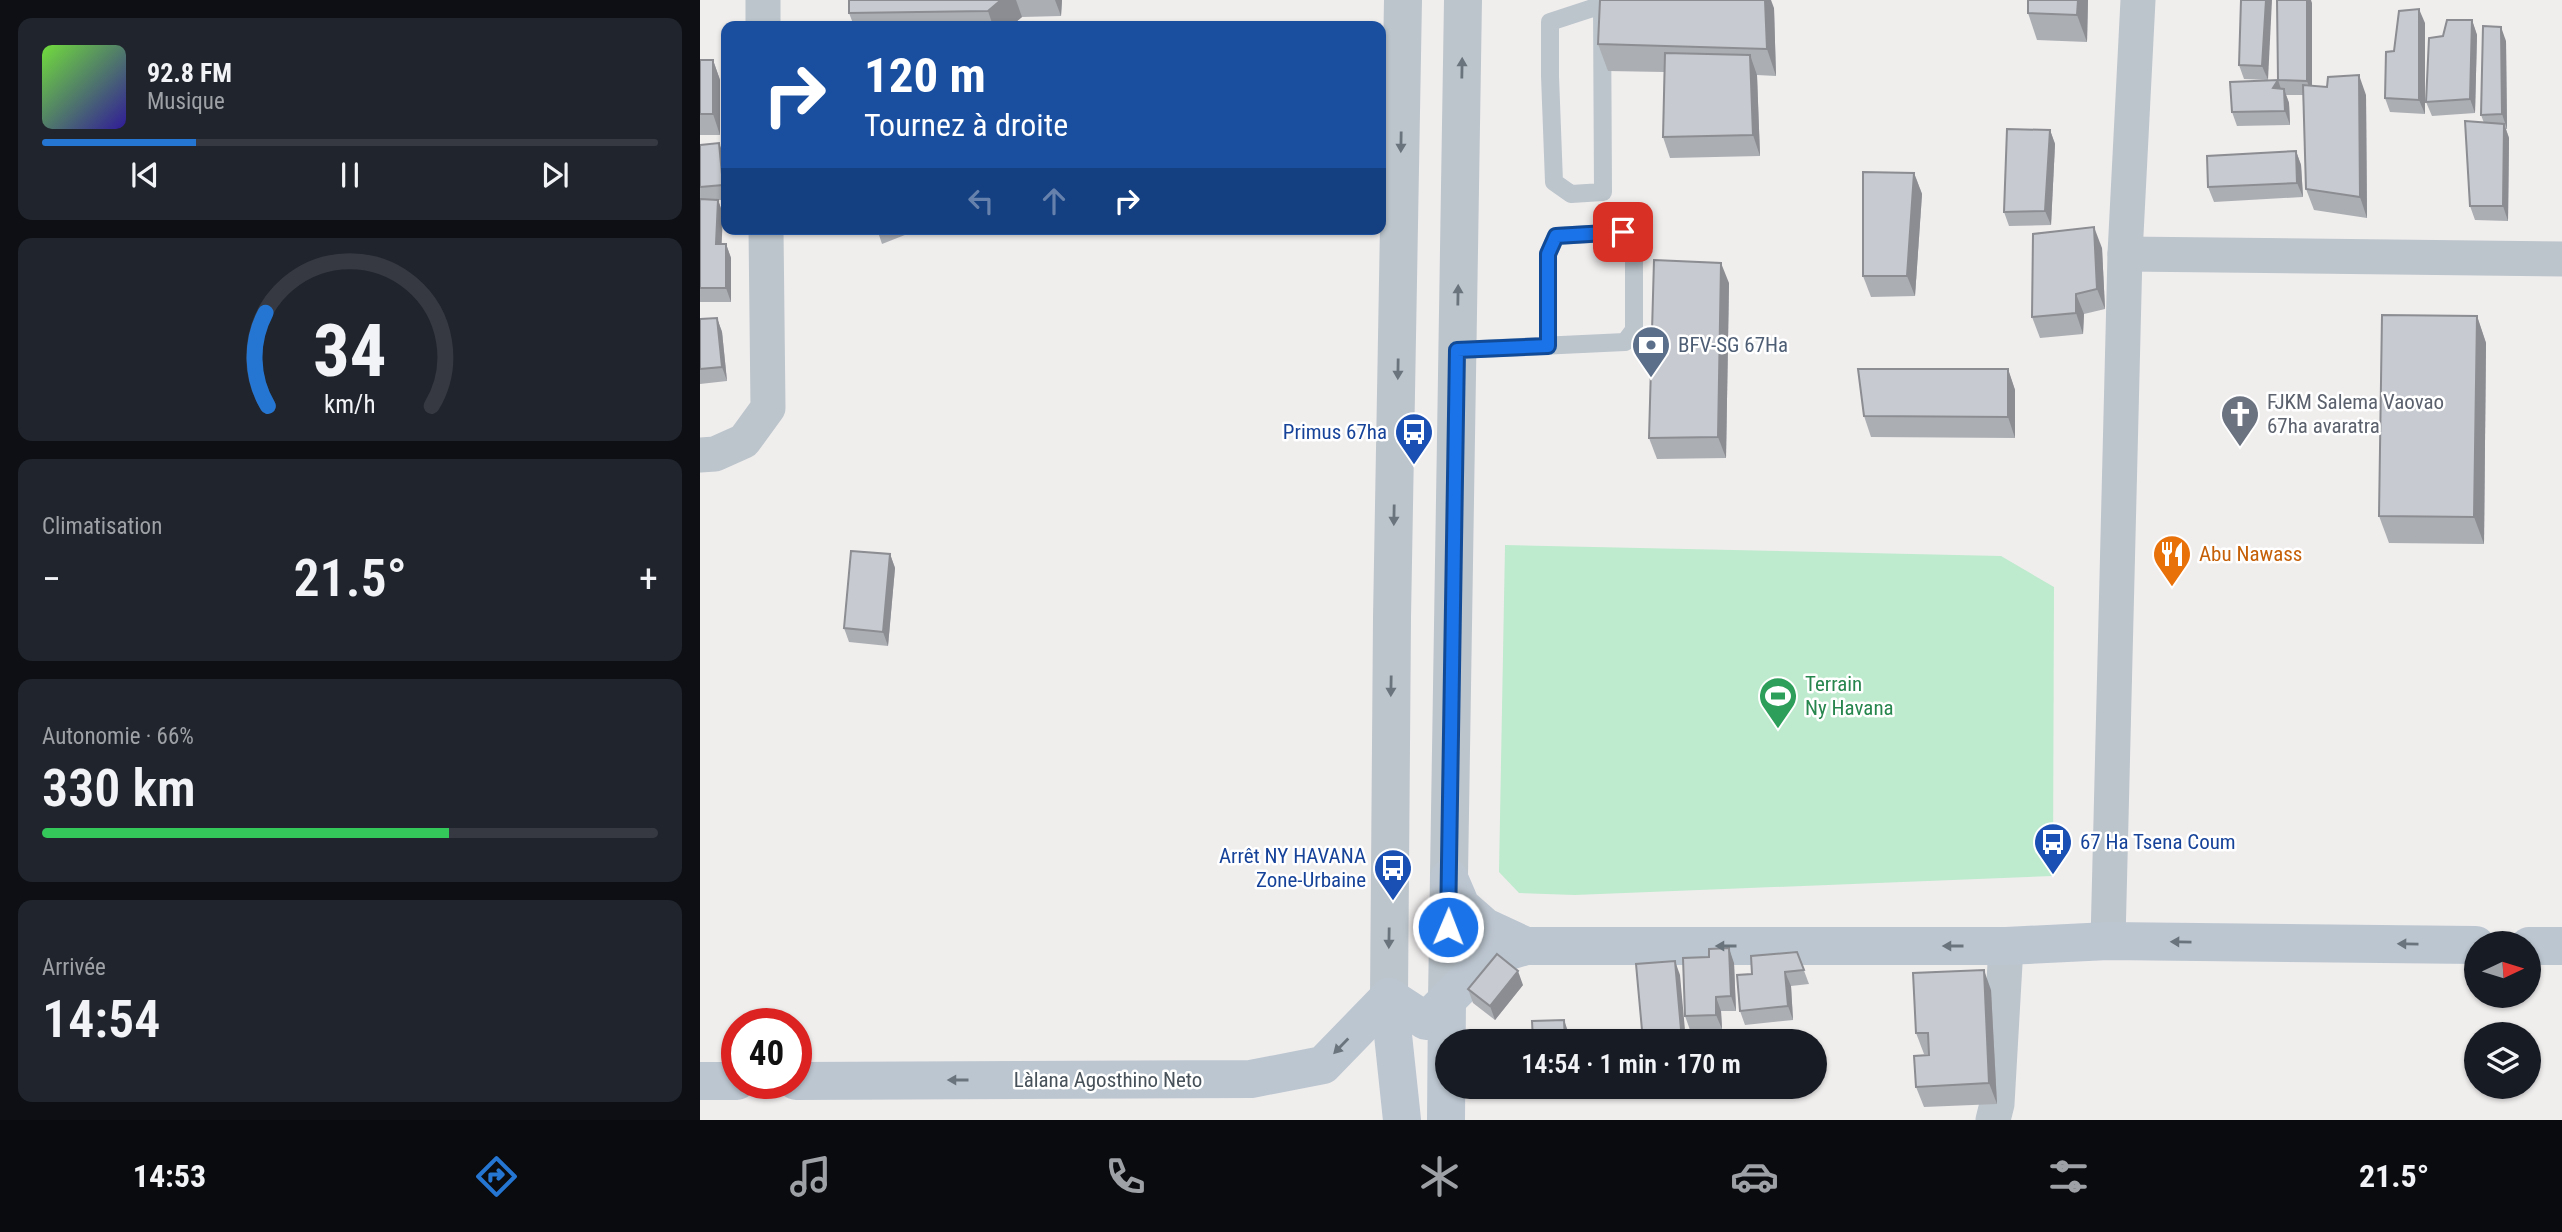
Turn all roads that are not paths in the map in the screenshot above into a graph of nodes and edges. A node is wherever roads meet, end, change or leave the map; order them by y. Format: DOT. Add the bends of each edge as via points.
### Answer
graph roads {
  1 [pos="763,0"];
  2 [pos="1403,0"];
  3 [pos="1463,0"];
  4 [pos="2138,0"];
  5 [pos="1602,2"];
  6 [pos="763,21"];
  7 [pos="765,235"];
  8 [pos="2125,254"];
  9 [pos="2562,259"];
  10 [pos="1548,346"];
  11 [pos="1457,350"];
  12 [pos="700,455"];
  13 [pos="1449,878"];
  14 [pos="2108,942"];
  15 [pos="2464,945"];
  16 [pos="1526,946"];
  17 [pos="2006,946"];
  18 [pos="2541,946"];
  19 [pos="2562,946"];
  20 [pos="1389,997"];
  21 [pos="1447,1000"];
  22 [pos="700,1081"];
  23 [pos="721,1081"];
  24 [pos="812,1081"];
  25 [pos="1993,1119"];
  26 [pos="1402,1120"];
  27 [pos="1446,1120"];
  1 -- 6 [label="street"];
  2 -- 20 [label="street, one-way"];
  11 -- 3 [label="street, one-way"];
  4 -- 8 [label="street"];
  5 -- 5 [label="lane" via="1603,192 1571,194 1555,182 1550,22"];
  7 -- 12 [label="street" via="768,408 744,441 715,454"];
  8 -- 9 [label="street"];
  8 -- 14 [label="street"];
  10 -- 10 [label="lane" via="1625,342 1634,330 1634,245 1623,232 1556,236 1548,254"];
  10 -- 11 [label="lane"];
  11 -- 13 [label="street"];
  13 -- 16 [label="main road" via="1461,906 1485,927"];
  13 -- 21 [label="street"];
  15 -- 14 [label="main road, one-way"];
  14 -- 17 [label="main road"];
  17 -- 16 [label="main road, one-way"];
  16 -- 21 [label="main road" via="1499,954"];
  17 -- 25 [label="street"];
  18 -- 19 [label="main road"];
  20 -- 21 [label="main road" via="1426,1021"];
  20 -- 24 [label="main road, Làlana Agosthino Neto, one-way" via="1323,1065 1251,1079"];
  20 -- 26 [label="main road"];
  21 -- 27 [label="main road"];
  22 -- 23 [label="main road"];
}
